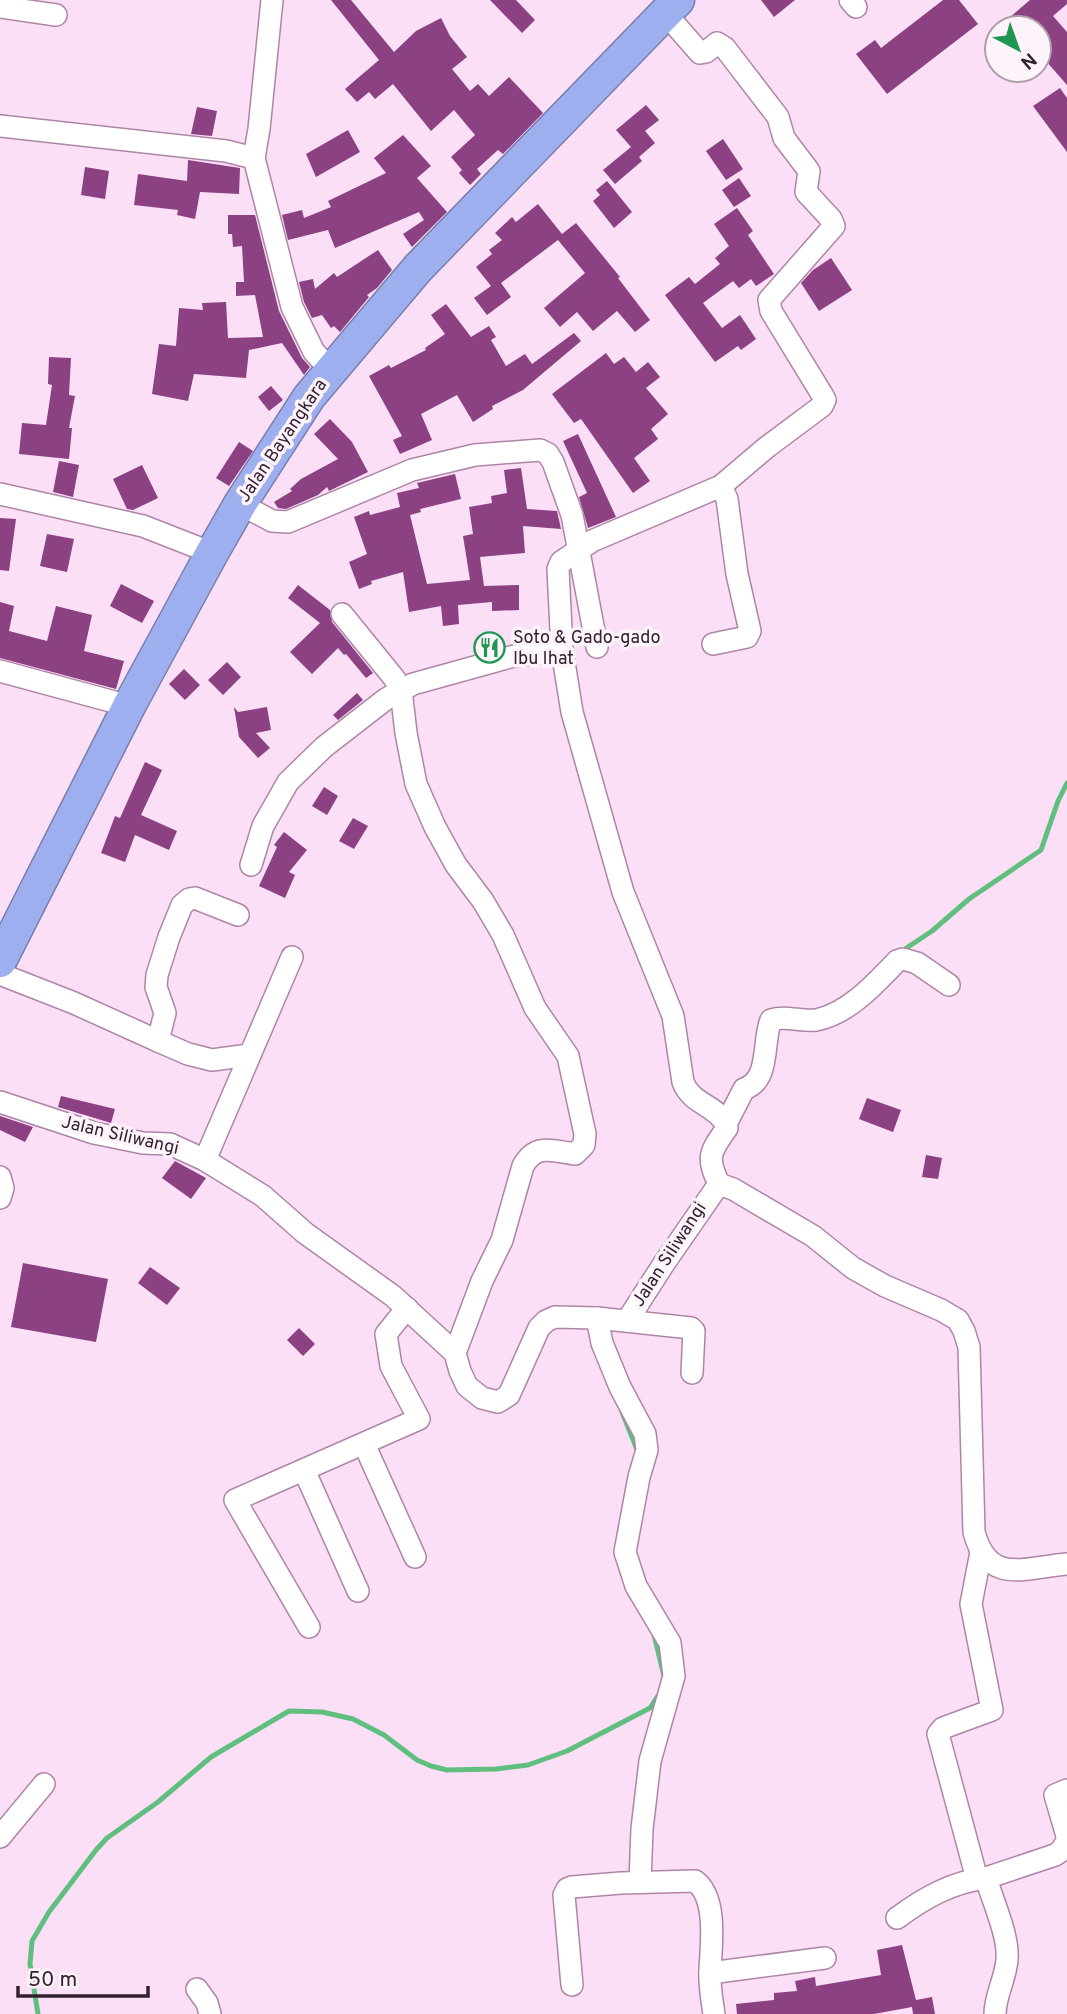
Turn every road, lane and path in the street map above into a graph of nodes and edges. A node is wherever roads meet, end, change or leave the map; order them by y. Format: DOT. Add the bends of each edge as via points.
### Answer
graph roads {
  1 [pos="272,0"];
  2 [pos="671,6"];
  3 [pos="0,7"];
  4 [pos="55,15"];
  5 [pos="0,127"];
  6 [pos="254,158"];
  7 [pos="331,370"];
  8 [pos="721,486"];
  9 [pos="0,494"];
  10 [pos="240,504"];
  11 [pos="579,548"];
  12 [pos="212,553"];
  13 [pos="342,614"];
  14 [pos="713,644"];
  15 [pos="597,647"];
  16 [pos="562,650"];
  17 [pos="0,671"];
  18 [pos="401,691"];
  19 [pos="129,706"];
  20 [pos="251,865"];
  21 [pos="239,915"];
  22 [pos="292,957"];
  23 [pos="0,961"];
  24 [pos="0,974"];
  25 [pos="949,985"];
  26 [pos="158,1041"];
  27 [pos="249,1055"];
  28 [pos="0,1102"];
  29 [pos="726,1124"];
  30 [pos="205,1160"];
  31 [pos="0,1177"];
  32 [pos="722,1185"];
  33 [pos="0,1198"];
  34 [pos="407,1308"];
  35 [pos="597,1318"];
  36 [pos="627,1321"];
  37 [pos="455,1353"];
  38 [pos="692,1373"];
  39 [pos="364,1444"];
  40 [pos="304,1470"];
  41 [pos="981,1552"];
  42 [pos="415,1557"];
  43 [pos="1067,1564"];
  44 [pos="358,1591"];
  45 [pos="309,1628"];
  46 [pos="44,1784"];
  47 [pos="1067,1790"];
  48 [pos="0,1837"];
  49 [pos="1067,1839"];
  50 [pos="982,1878"];
  51 [pos="640,1882"];
  52 [pos="897,1918"];
  53 [pos="825,1958"];
  54 [pos="710,1973"];
  55 [pos="572,1985"];
  56 [pos="197,1989"];
  57 [pos="210,2014"];
  58 [pos="713,2014"];
  59 [pos="995,2014"];
  1 -- 6 [label="street"];
  2 -- 7 [label="highway, Jalan Bayangkara" via="449,235"];
  2 -- 8 [label="street" via="700,53 717,43 725,48 781,121 784,138 809,171 806,192 834,226 769,300 824,403"];
  3 -- 4 [label="street"];
  5 -- 6 [label="street" via="226,151"];
  6 -- 7 [label="street" via="292,307 314,352"];
  7 -- 10 [label="highway, Jalan Bayangkara"];
  8 -- 11 [label="street"];
  8 -- 14 [label="street" via="750,631 747,637"];
  9 -- 12 [label="street" via="143,526"];
  10 -- 11 [label="street" via="272,521 288,522 412,470 475,456 540,450 553,462"];
  10 -- 12 [label="highway, Jalan Bayangkara"];
  11 -- 15 [label="street"];
  11 -- 16 [label="street" via="558,569"];
  12 -- 19 [label="highway, Jalan Bayangkara"];
  13 -- 18 [label="street"];
  16 -- 18 [label="street" via="514,656"];
  16 -- 29 [label="street" via="572,712 591,782 623,892 673,1016 685,1087"];
  17 -- 19 [label="street"];
  18 -- 20 [label="street" via="324,747 288,782 263,826"];
  18 -- 37 [label="street" via="416,783 456,866 503,935 535,1008 568,1056 585,1133 584,1145 575,1154 542,1149 523,1166 502,1240"];
  19 -- 23 [label="highway, Jalan Bayangkara"];
  21 -- 26 [label="street" via="195,898 182,905 157,975 164,1013"];
  22 -- 27 [label="street"];
  24 -- 26 [label="street"];
  25 -- 29 [label="street" via="917,963 900,959 864,993 830,1015 815,1020 773,1019 754,1083 744,1089"];
  26 -- 27 [label="street" via="212,1060"];
  27 -- 30 [label="street"];
  28 -- 30 [label="street, Jalan Siliwangi" via="94,1133 170,1144"];
  29 -- 32 [label="street" via="711,1154 711,1168"];
  30 -- 34 [label="street, Jalan Siliwangi" via="263,1196"];
  31 -- 33 [label="street"];
  32 -- 36 [label="street, Jalan Siliwangi"];
  32 -- 41 [label="street" via="813,1236 853,1268 941,1310 962,1325 969,1347 974,1532"];
  34 -- 37 [label="street, Jalan Siliwangi"];
  34 -- 39 [label="street" via="386,1334 391,1366 419,1419"];
  35 -- 36 [label="street, Jalan Siliwangi"];
  35 -- 37 [label="street, Jalan Siliwangi" via="546,1321 509,1395 498,1402 482,1398 467,1386"];
  35 -- 51 [label="street" via="602,1343 645,1434 647,1450 625,1552 636,1586 670,1643 674,1663 650,1761"];
  36 -- 38 [label="street" via="691,1328"];
  39 -- 40 [label="street"];
  39 -- 42 [label="street"];
  40 -- 44 [label="street"];
  40 -- 45 [label="street" via="235,1500"];
  41 -- 43 [label="street" via="999,1569"];
  41 -- 50 [label="street" via="971,1604 992,1710 938,1734"];
  46 -- 48 [label="street"];
  47 -- 49 [label="street" via="1055,1795"];
  49 -- 50 [label="street" via="1055,1855"];
  50 -- 52 [label="street" via="931,1894"];
  50 -- 59 [label="street" via="1007,1948"];
  51 -- 54 [label="street" via="695,1881 702,1887 713,1932"];
  51 -- 55 [label="street" via="572,1886 565,1891"];
  53 -- 54 [label="street"];
  54 -- 58 [label="street"];
  56 -- 57 [label="street"];
}
